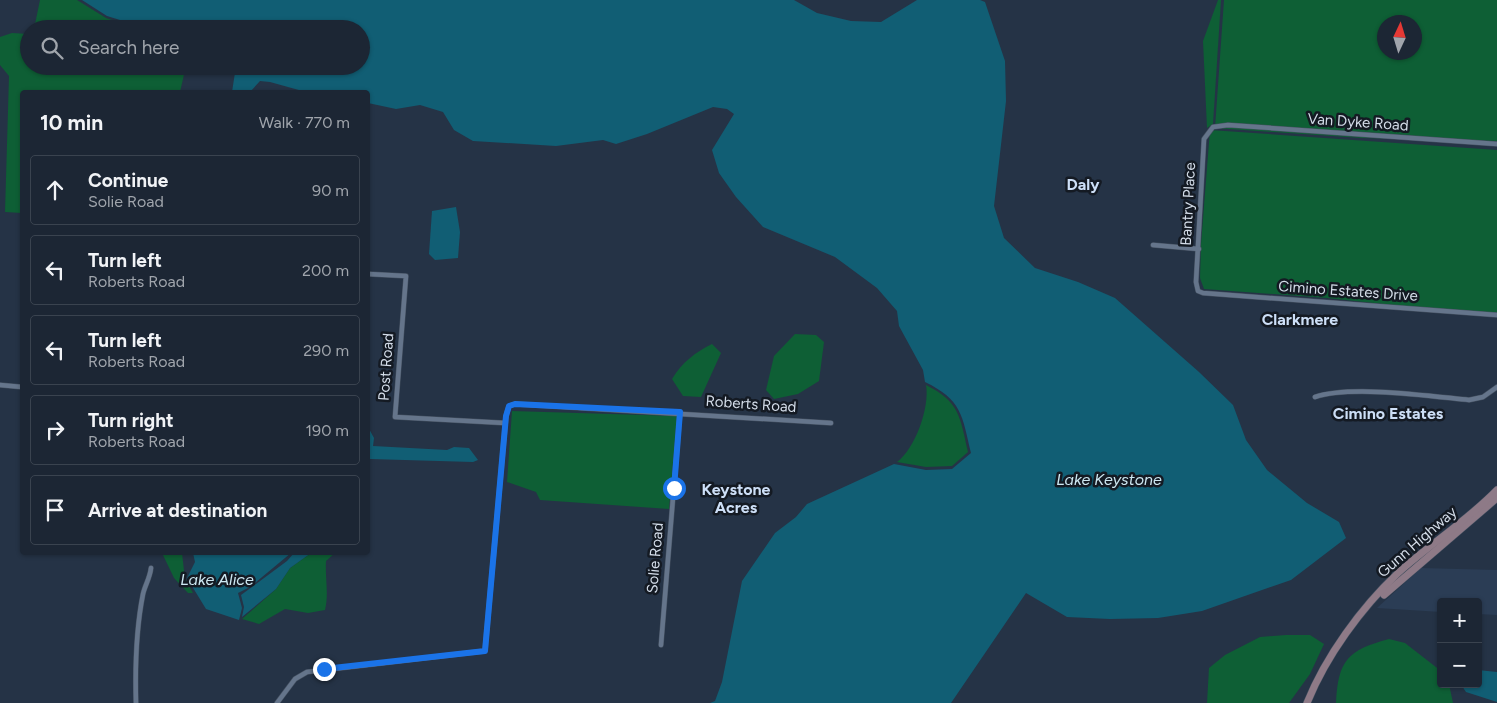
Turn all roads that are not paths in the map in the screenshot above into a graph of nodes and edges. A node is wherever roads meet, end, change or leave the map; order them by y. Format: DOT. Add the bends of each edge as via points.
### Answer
graph roads {
  1 [pos="1218,125"];
  2 [pos="1497,144"];
  3 [pos="1153,245"];
  4 [pos="1199,249"];
  5 [pos="370,274"];
  6 [pos="1198,291"];
  7 [pos="1497,315"];
  8 [pos="0,385"];
  9 [pos="20,387"];
  10 [pos="1497,388"];
  11 [pos="1315,397"];
  12 [pos="680,412"];
  13 [pos="505,423"];
  14 [pos="831,423"];
  15 [pos="1497,490"];
  16 [pos="1497,498"];
  17 [pos="151,568"];
  18 [pos="1358,619"];
  19 [pos="661,645"];
  20 [pos="136,703"];
  21 [pos="277,703"];
  22 [pos="1307,703"];
  1 -- 2 [label="street, Van Dyke Road"];
  1 -- 4 [label="street, Bantry Place" via="1204,139"];
  3 -- 4 [label="street"];
  4 -- 6 [label="street, Bantry Place"];
  5 -- 13 [label="street, Post Road" via="406,276 395,417"];
  6 -- 7 [label="street, Cimino Estates Drive"];
  8 -- 9 [label="street"];
  10 -- 11 [label="street" via="1483,397 1469,400 1357,393"];
  12 -- 13 [label="street, Roberts Road" via="515,404 506,410"];
  12 -- 14 [label="street, Roberts Road"];
  12 -- 19 [label="street, Solie Road"];
  13 -- 21 [label="street, Roberts Road" via="485,651 307,672 295,679"];
  15 -- 18 [label="main road, Gunn Highway" via="1399,573"];
  16 -- 18 [label="main road, Gunn Highway"];
  17 -- 20 [label="street" via="138,623"];
  18 -- 22 [label="main road, Gunn Highway" via="1324,667"];
}
